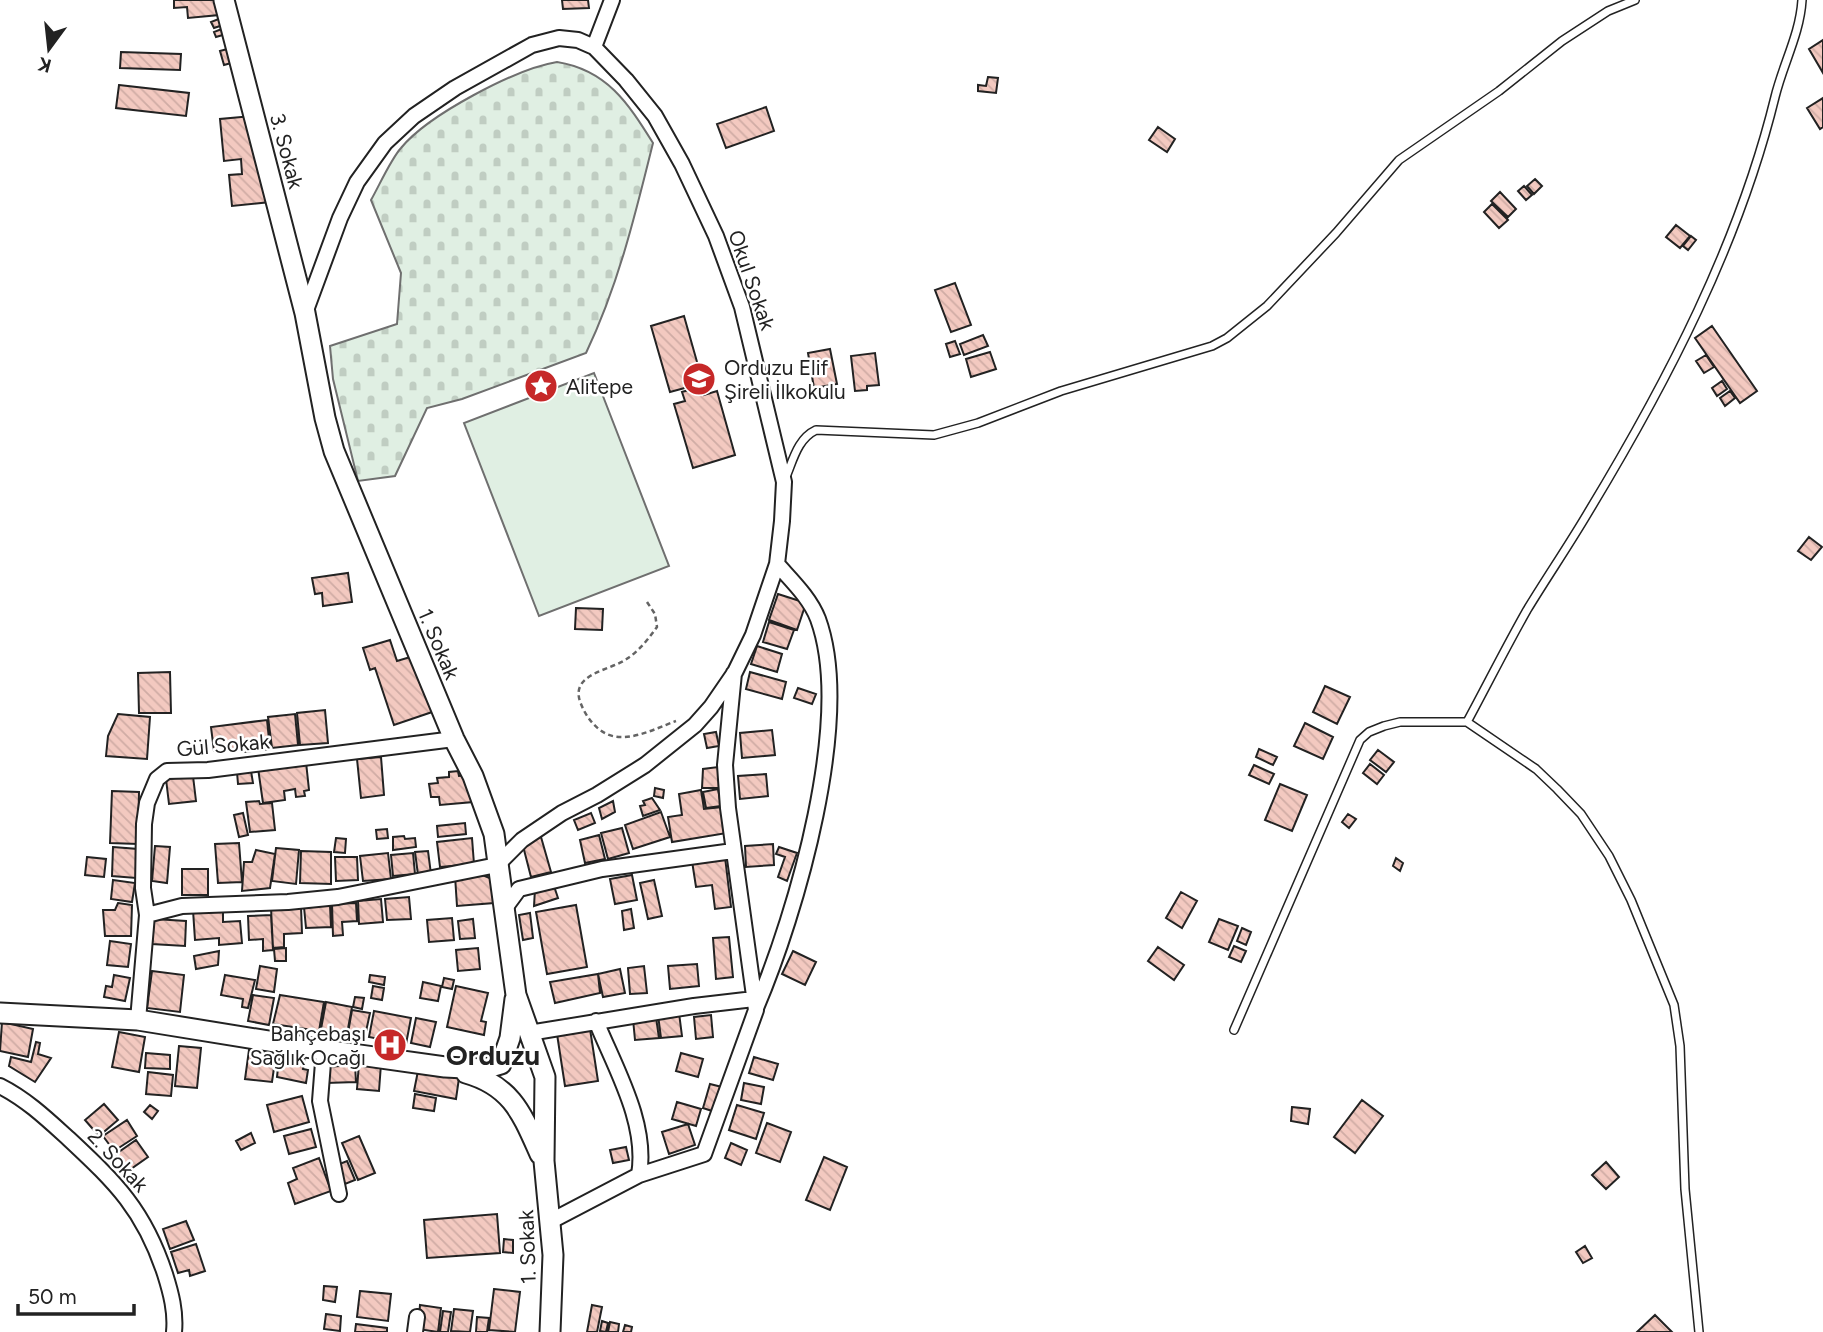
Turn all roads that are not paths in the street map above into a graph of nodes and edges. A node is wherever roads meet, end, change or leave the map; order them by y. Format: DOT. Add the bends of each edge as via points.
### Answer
graph roads {
  1 [pos="224,0"];
  2 [pos="612,0"];
  3 [pos="1635,0"];
  4 [pos="1801,0"];
  5 [pos="594,47"];
  6 [pos="305,313"];
  7 [pos="784,482"];
  8 [pos="777,564"];
  9 [pos="734,672"];
  10 [pos="1467,722"];
  11 [pos="454,740"];
  12 [pos="733,851"];
  13 [pos="497,865"];
  14 [pos="505,908"];
  15 [pos="147,915"];
  16 [pos="516,995"];
  17 [pos="755,1004"];
  18 [pos="0,1013"];
  19 [pos="138,1020"];
  20 [pos="596,1021"];
  21 [pos="1234,1030"];
  22 [pos="529,1033"];
  23 [pos="324,1050"];
  24 [pos="501,1064"];
  25 [pos="445,1067"];
  26 [pos="543,1069"];
  27 [pos="0,1086"];
  28 [pos="507,1095"];
  29 [pos="544,1161"];
  30 [pos="639,1175"];
  31 [pos="339,1194"];
  32 [pos="551,1221"];
  33 [pos="174,1332"];
  34 [pos="550,1332"];
  35 [pos="1699,1332"];
  1 -- 6 [label="street, 3. Sokak"];
  2 -- 5 [label="street"];
  3 -- 7 [label="lane" via="1608,11 1562,41 1399,160 1267,306 1227,338 1190,355 1061,391 934,435 816,430 800,443"];
  4 -- 10 [label="lane" via="1754,175 1676,356"];
  5 -- 6 [label="street, Okul Sokak" via="559,37 532,46 454,88 394,134 358,182 340,218"];
  5 -- 7 [label="street, Okul Sokak" via="654,116 716,236 743,307"];
  6 -- 11 [label="street, 1. Sokak" via="334,451"];
  7 -- 8 [label="street, Okul Sokak"];
  8 -- 9 [label="street, Okul Sokak" via="753,635"];
  8 -- 17 [label="street" via="818,617 829,681 828,723 822,778 804,858 781,944"];
  9 -- 12 [label="street" via="725,765"];
  9 -- 13 [label="street, Okul Sokak" via="695,725 645,765 522,840"];
  10 -- 21 [label="lane" via="1400,722 1360,740"];
  10 -- 35 [label="lane" via="1536,769 1581,814 1631,900 1674,1005"];
  11 -- 13 [label="street, 1. Sokak" via="486,810"];
  11 -- 15 [label="street, Gül Sokak" via="167,771 150,793 144,824"];
  12 -- 14 [label="street" via="602,869 519,889"];
  12 -- 17 [label="street"];
  13 -- 14 [label="street, 1. Sokak"];
  13 -- 15 [label="street" via="338,897 183,906"];
  14 -- 16 [label="street, 1. Sokak"];
  15 -- 19 [label="street, Gül Sokak"];
  16 -- 22 [label="street"];
  16 -- 24 [label="street"];
  17 -- 20 [label="street"];
  17 -- 30 [label="street" via="704,1154"];
  18 -- 19 [label="street"];
  19 -- 23 [label="street"];
  20 -- 22 [label="street"];
  20 -- 30 [label="street" via="629,1099 642,1160"];
  22 -- 26 [label="street"];
  23 -- 25 [label="street"];
  23 -- 31 [label="street" via="320,1101"];
  24 -- 25 [label="street" via="484,1069"];
  24 -- 26 [label="street" via="512,1055 527,1054"];
  24 -- 28 [label="street" via="498,1079"];
  25 -- 28 [label="street" via="482,1077"];
  26 -- 28 [label="street" via="543,1083 534,1096 518,1100"];
  26 -- 29 [label="street"];
  27 -- 33 [label="street, 2. Sokak" via="32,1105 110,1178 135,1208 156,1247 172,1296"];
  28 -- 29 [label="street"];
  29 -- 32 [label="street, 1. Sokak"];
  30 -- 32 [label="street"];
  32 -- 34 [label="street, 1. Sokak"];
}
